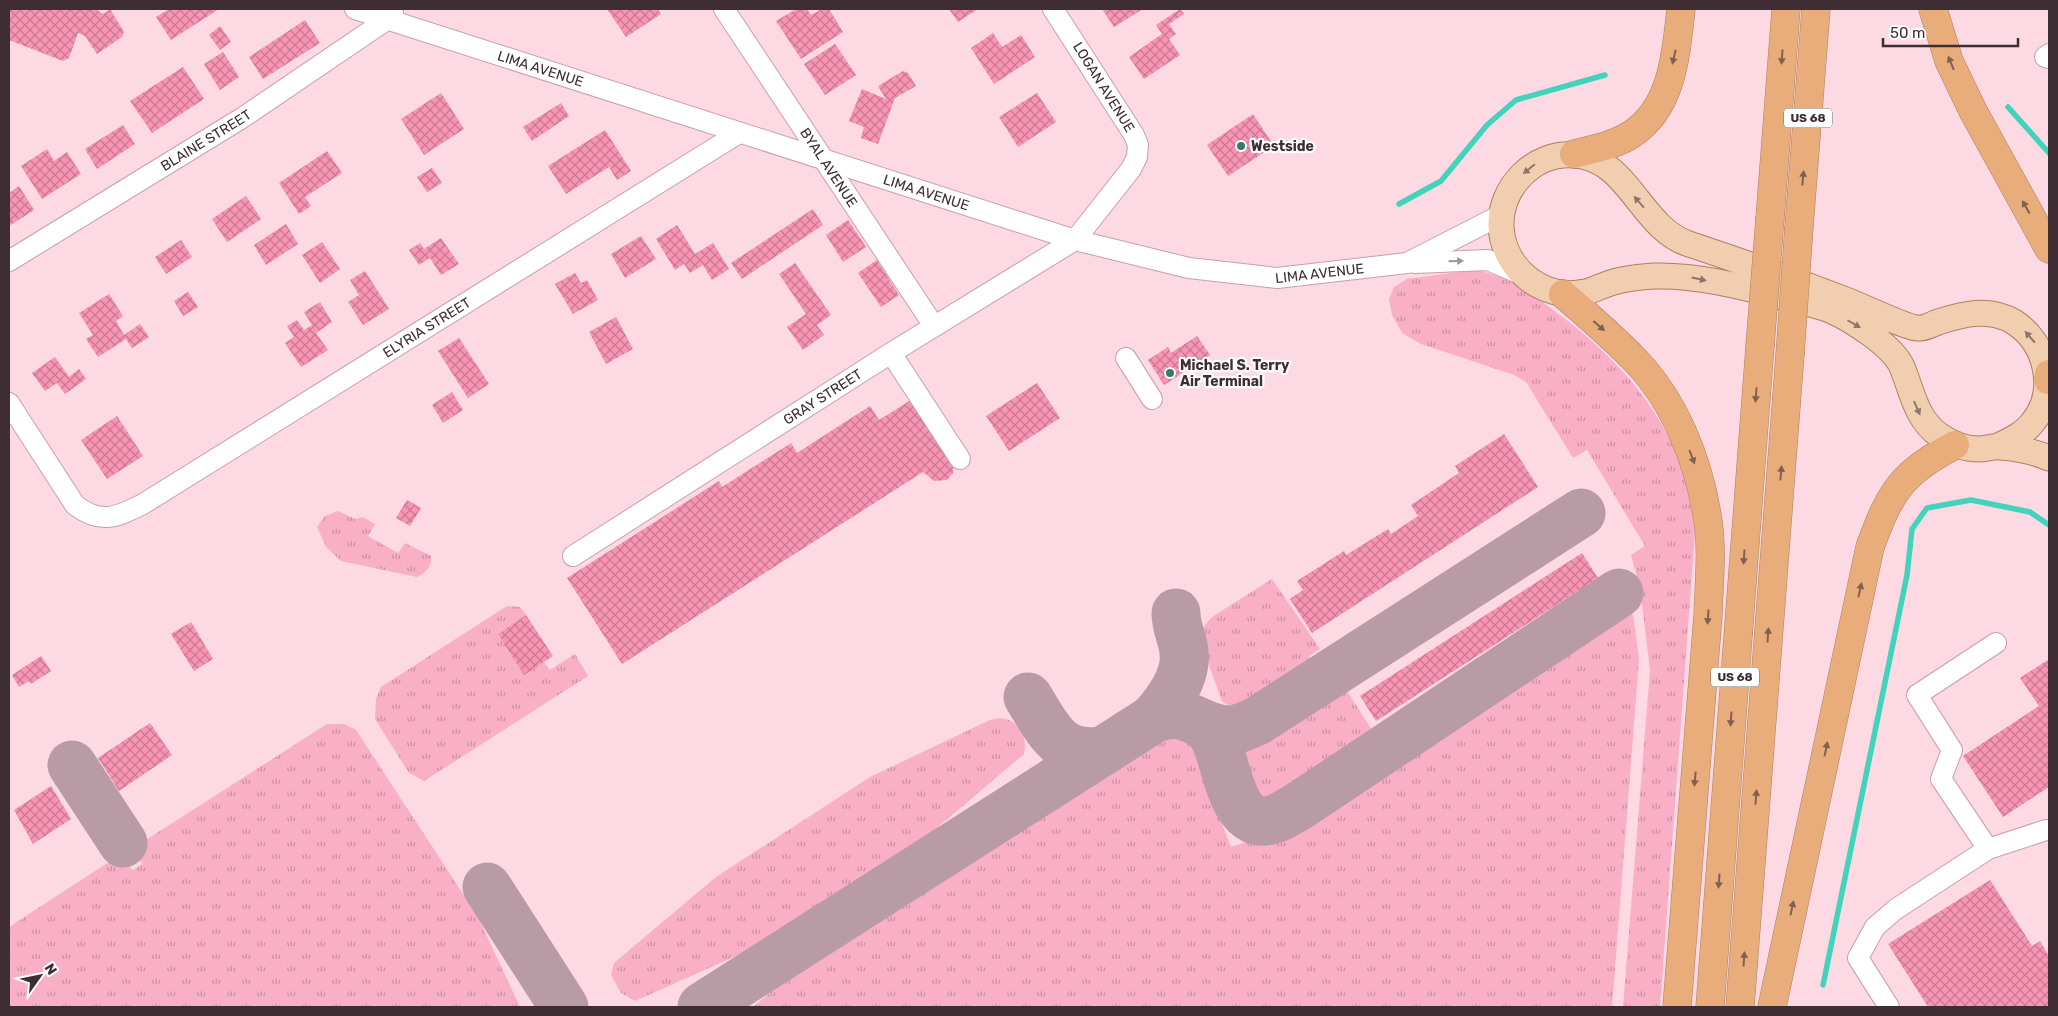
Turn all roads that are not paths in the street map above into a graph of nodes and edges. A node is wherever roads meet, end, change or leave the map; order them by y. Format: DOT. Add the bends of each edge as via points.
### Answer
graph roads {
  1 [pos="355,9"];
  2 [pos="724,9"];
  3 [pos="1053,9"];
  4 [pos="1681,9"];
  5 [pos="1786,9"];
  6 [pos="1816,9"];
  7 [pos="1933,9"];
  8 [pos="390,12"];
  9 [pos="739,133"];
  10 [pos="1574,154"];
  11 [pos="822,160"];
  12 [pos="1501,214"];
  13 [pos="1075,240"];
  14 [pos="2049,249"];
  15 [pos="9,261"];
  16 [pos="1407,263"];
  17 [pos="1523,275"];
  18 [pos="1562,294"];
  19 [pos="934,326"];
  20 [pos="891,353"];
  21 [pos="1126,358"];
  22 [pos="2047,392"];
  23 [pos="1152,399"];
  24 [pos="9,403"];
  25 [pos="1955,444"];
  26 [pos="1998,446"];
  27 [pos="2049,458"];
  28 [pos="960,459"];
  29 [pos="573,556"];
  30 [pos="1996,643"];
  31 [pos="2048,831"];
  32 [pos="1988,849"];
  33 [pos="1677,1007"];
  34 [pos="1710,1007"];
  35 [pos="1740,1007"];
  36 [pos="1772,1007"];
  37 [pos="1889,1007"];
  1 -- 8 [label="street, LIMA AVENUE"];
  2 -- 11 [label="street, BYAL AVENUE"];
  3 -- 13 [label="street, LOGAN AVENUE" via="1126,120 1138,145 1131,169"];
  4 -- 10 [label="highway, one-way" via="1677,46 1658,110 1631,135 1610,145"];
  5 -- 34 [label="highway, US 68, one-way, bridge"];
  35 -- 6 [label="highway, US 68, one-way, bridge"];
  14 -- 7 [label="highway, one-way" via="1973,111 1949,61"];
  8 -- 9 [label="street, LIMA AVENUE"];
  8 -- 15 [label="street, BLAINE STREET" via="242,118"];
  9 -- 11 [label="street, LIMA AVENUE"];
  9 -- 24 [label="street, ELYRIA STREET" via="143,504 112,517 86,513 75,504"];
  10 -- 12 [label="main road, one-way" via="1554,156 1518,177"];
  22 -- 10 [label="main road, one-way" via="2043,357 2031,336 2013,321 1990,313 1967,313 1918,328 1780,274 1672,238 1612,168"];
  11 -- 13 [label="street, LIMA AVENUE"];
  11 -- 19 [label="street, BYAL AVENUE"];
  12 -- 16 [label="street, LIMA AVENUE"];
  12 -- 17 [label="main road" via="1506,251"];
  13 -- 16 [label="street, LIMA AVENUE" via="1189,268 1246,276 1311,276"];
  13 -- 19 [label="street, GRAY STREET"];
  16 -- 17 [label="street, one-way" via="1488,260"];
  17 -- 18 [label="main road" via="1541,288"];
  18 -- 25 [label="main road, one-way" via="1586,292 1608,283 1651,276 1690,277 1830,310 1871,334 1900,362 1922,418 1936,434"];
  18 -- 33 [label="highway, one-way" via="1637,362 1661,394 1680,427 1696,470 1707,516 1710,552 1708,614"];
  19 -- 20 [label="street, GRAY STREET"];
  20 -- 28 [label="street"];
  20 -- 29 [label="street, GRAY STREET"];
  21 -- 23 [label="street"];
  22 -- 26 [label="main road" via="2033,422 2017,437"];
  25 -- 26 [label="main road" via="1976,449"];
  36 -- 25 [label="highway, one-way" via="1870,547 1882,514 1902,482 1932,457"];
  26 -- 27 [label="main road"];
  30 -- 32 [label="street" via="1917,695 1952,750 1941,779"];
  31 -- 32 [label="street"];
  32 -- 37 [label="street" via="1896,909 1875,927 1858,958"];
}
